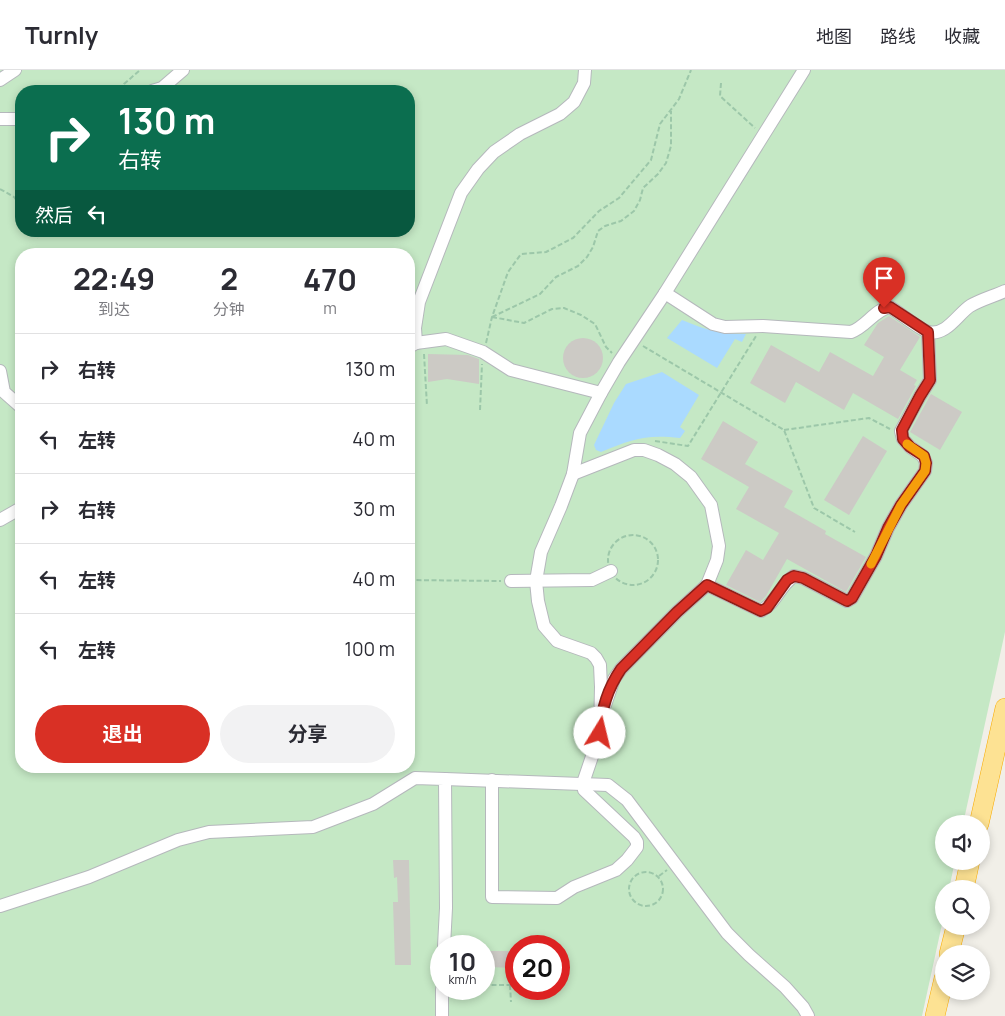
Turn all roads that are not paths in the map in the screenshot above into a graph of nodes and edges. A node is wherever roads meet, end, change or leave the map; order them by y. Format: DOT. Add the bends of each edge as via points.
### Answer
graph roads {
  1 [pos="15,70"];
  2 [pos="183,70"];
  3 [pos="585,70"];
  4 [pos="804,70"];
  5 [pos="0,80"];
  6 [pos="166,85"];
  7 [pos="0,119"];
  8 [pos="15,119"];
  9 [pos="1005,291"];
  10 [pos="666,293"];
  11 [pos="928,332"];
  12 [pos="416,344"];
  13 [pos="0,372"];
  14 [pos="601,392"];
  15 [pos="15,402"];
  16 [pos="573,474"];
  17 [pos="15,511"];
  18 [pos="0,520"];
  19 [pos="611,572"];
  20 [pos="511,581"];
  21 [pos="536,581"];
  22 [pos="707,585"];
  23 [pos="1005,708"];
  24 [pos="600,717"];
  25 [pos="445,778"];
  26 [pos="492,780"];
  27 [pos="583,783"];
  28 [pos="981,815"];
  29 [pos="0,906"];
  30 [pos="445,935"];
  31 [pos="442,1000"];
  32 [pos="939,1000"];
  33 [pos="442,1016"];
  34 [pos="808,1016"];
  35 [pos="935,1016"];
  1 -- 5 [label="street"];
  2 -- 6 [label="street"];
  3 -- 12 [label="street" via="584,83 574,102 560,114 520,134 494,152 461,193 419,302"];
  4 -- 10 [label="street"];
  7 -- 8 [label="street"];
  9 -- 11 [label="street" via="971,305 937,333"];
  10 -- 11 [label="street" via="713,324 724,327 763,326 851,332 860,330 884,308 890,307"];
  10 -- 14 [label="street"];
  11 -- 22 [label="street" via="930,380 902,430 903,439 924,456 925,471 901,505 852,598 847,601 794,576 761,611"];
  12 -- 14 [label="street" via="446,339 483,352 511,370"];
  13 -- 15 [label="street" via="4,392"];
  14 -- 16 [label="street" via="580,433"];
  16 -- 21 [label="street" via="541,552"];
  16 -- 22 [label="street" via="634,450 658,455 680,468 711,504 719,546 718,560"];
  17 -- 18 [label="street"];
  19 -- 21 [label="street" via="592,580"];
  20 -- 21 [label="street"];
  21 -- 24 [label="street" via="544,626 550,635 556,641 585,650 600,665"];
  22 -- 24 [label="street" via="621,669"];
  23 -- 28 [label="highway"];
  24 -- 27 [label="street" via="600,733"];
  25 -- 26 [label="street"];
  25 -- 29 [label="street" via="415,778 373,804 313,827 208,832 178,840"];
  25 -- 30 [label="street"];
  26 -- 27 [label="street"];
  26 -- 27 [label="street" via="492,897 557,898 574,887 616,870 633,853 636,847 634,837 584,790"];
  27 -- 34 [label="street" via="608,785 627,800 727,933 785,987"];
  31 -- 33 [label="street"];
  32 -- 35 [label="highway"];
}
